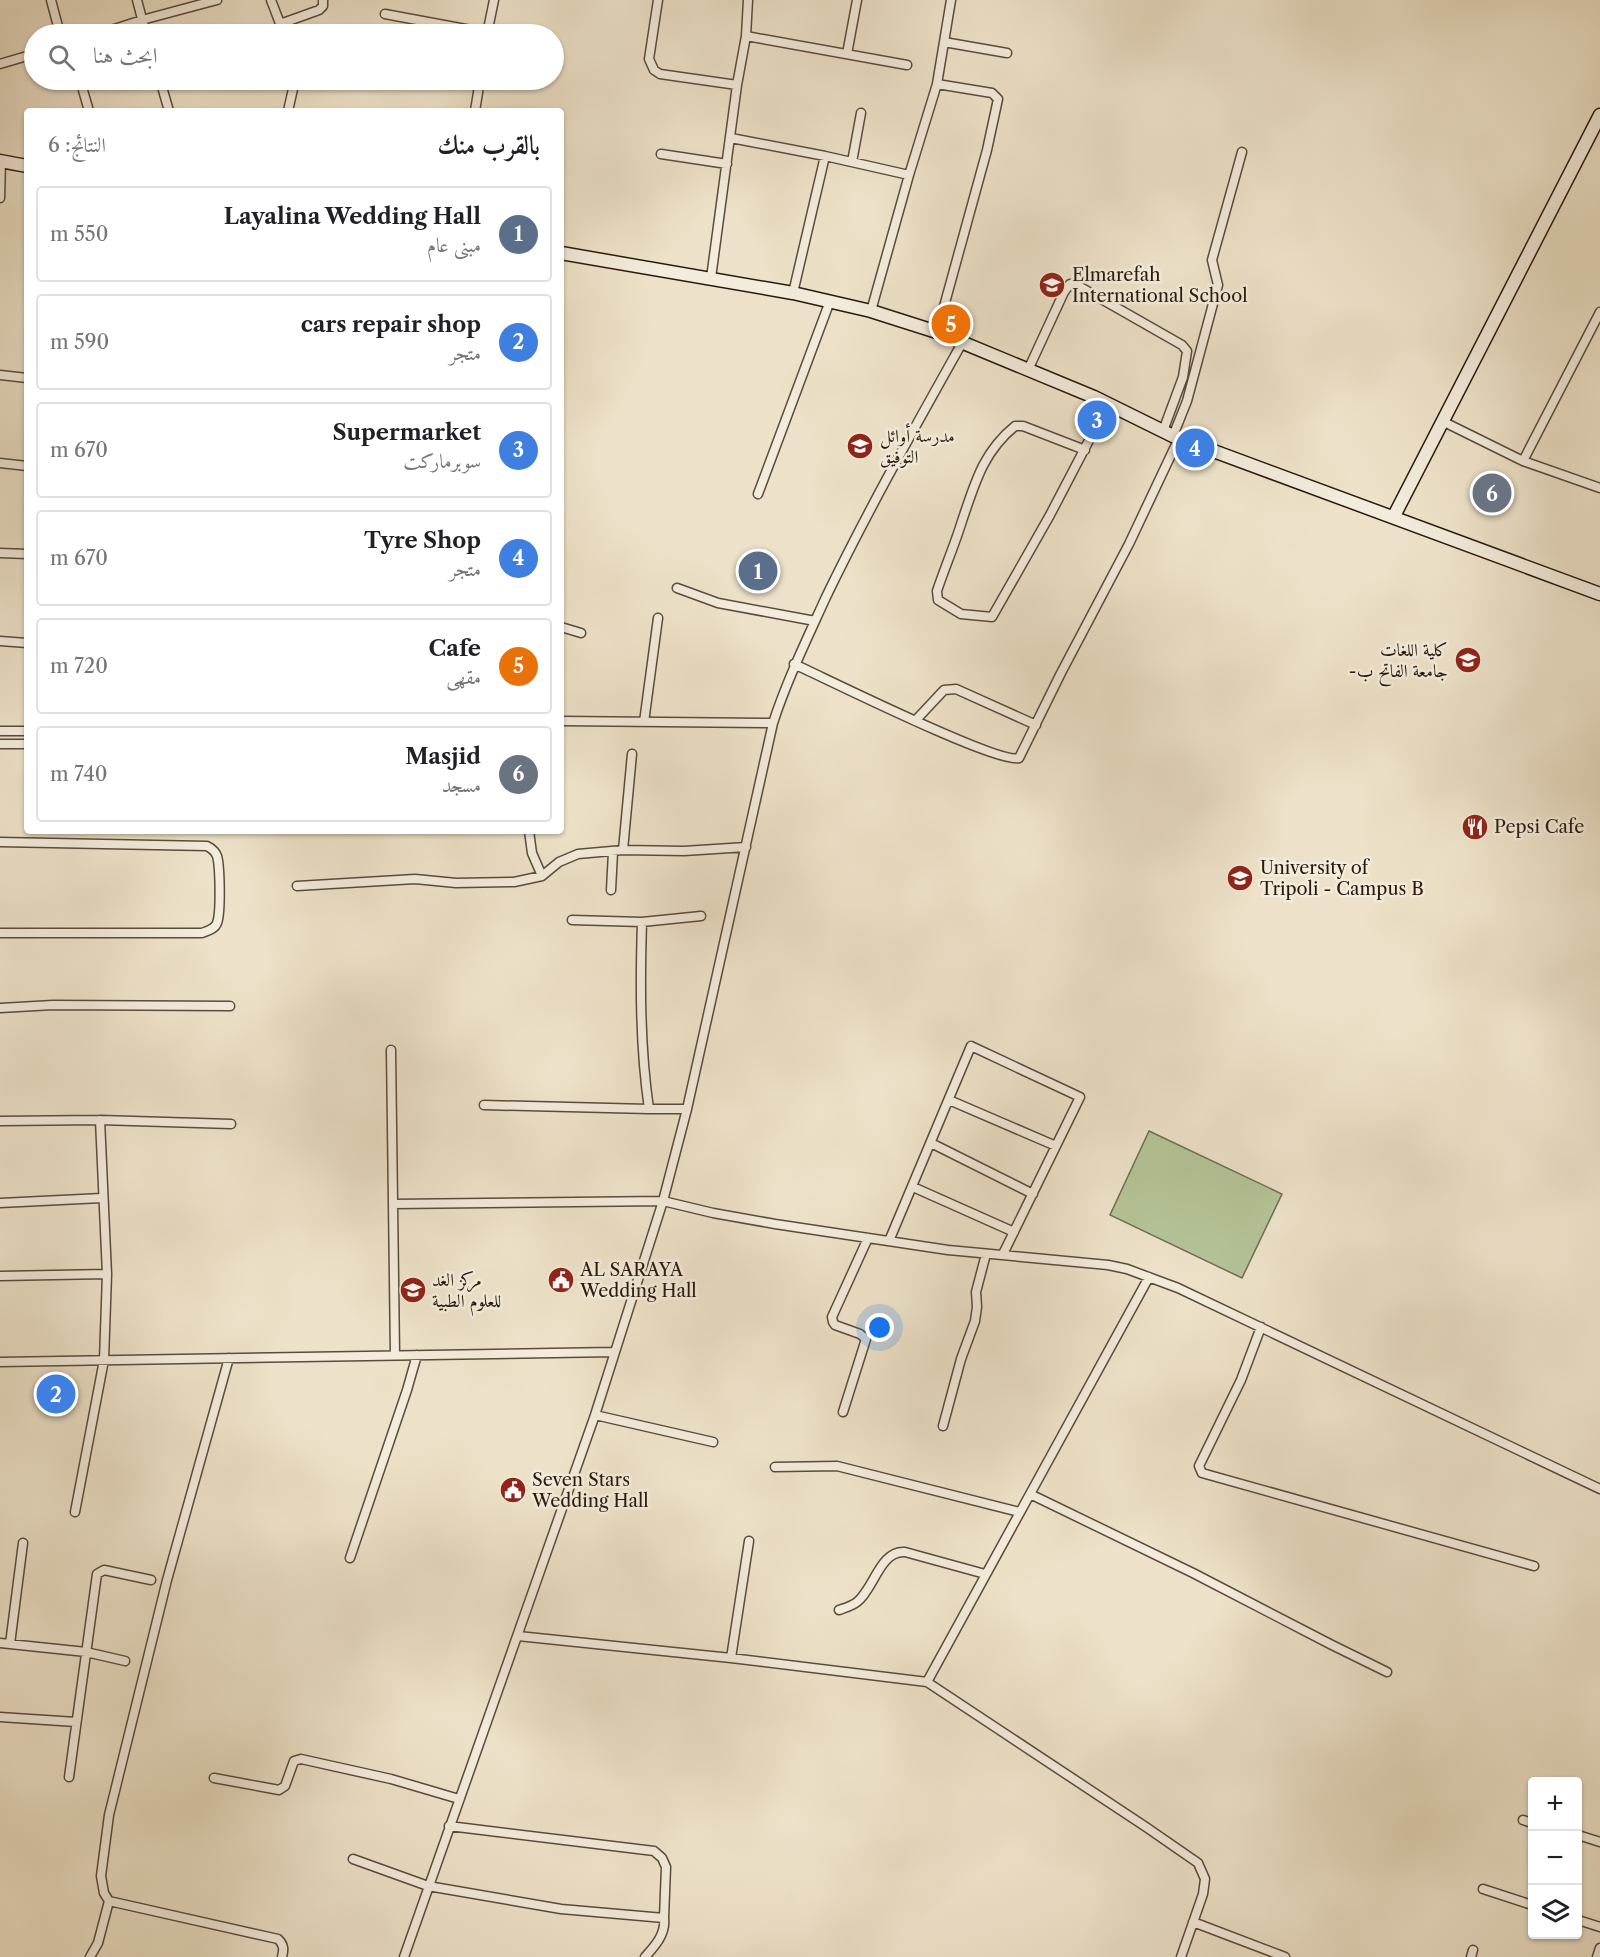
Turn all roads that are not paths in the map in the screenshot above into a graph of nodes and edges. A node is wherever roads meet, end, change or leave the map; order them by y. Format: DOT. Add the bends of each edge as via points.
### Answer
graph roads {
  1 [pos="51,0"];
  2 [pos="137,0"];
  3 [pos="217,0"];
  4 [pos="271,0"];
  5 [pos="323,0"];
  6 [pos="494,0"];
  7 [pos="658,0"];
  8 [pos="748,0"];
  9 [pos="857,0"];
  10 [pos="951,0"];
  11 [pos="386,14"];
  12 [pos="142,20"];
  13 [pos="57,24"];
  14 [pos="130,24"];
  15 [pos="143,24"];
  16 [pos="280,24"];
  17 [pos="436,24"];
  18 [pos="489,24"];
  19 [pos="746,36"];
  20 [pos="944,42"];
  21 [pos="1007,53"];
  22 [pos="847,54"];
  23 [pos="24,57"];
  24 [pos="0,64"];
  25 [pos="907,65"];
  26 [pos="937,84"];
  27 [pos="737,85"];
  28 [pos="83,90"];
  29 [pos="163,90"];
  30 [pos="293,90"];
  31 [pos="478,90"];
  32 [pos="88,108"];
  33 [pos="168,108"];
  34 [pos="289,108"];
  35 [pos="475,108"];
  36 [pos="861,113"];
  37 [pos="1600,115"];
  38 [pos="731,138"];
  39 [pos="1242,152"];
  40 [pos="661,154"];
  41 [pos="825,156"];
  42 [pos="0,161"];
  43 [pos="852,162"];
  44 [pos="727,164"];
  45 [pos="24,165"];
  46 [pos="909,175"];
  47 [pos="0,176"];
  48 [pos="0,198"];
  49 [pos="564,254"];
  50 [pos="711,278"];
  51 [pos="793,293"];
  52 [pos="830,302"];
  53 [pos="871,311"];
  54 [pos="1600,312"];
  55 [pos="938,332"];
  56 [pos="962,343"];
  57 [pos="1028,370"];
  58 [pos="0,375"];
  59 [pos="24,378"];
  60 [pos="1108,404"];
  61 [pos="1442,421"];
  62 [pos="1172,435"];
  63 [pos="1085,450"];
  64 [pos="1523,461"];
  65 [pos="0,463"];
  66 [pos="24,466"];
  67 [pos="1600,488"];
  68 [pos="758,494"];
  69 [pos="1394,516"];
  70 [pos="0,553"];
  71 [pos="24,554"];
  72 [pos="677,588"];
  73 [pos="1600,594"];
  74 [pos="658,618"];
  75 [pos="815,621"];
  76 [pos="564,628"];
  77 [pos="581,633"];
  78 [pos="0,641"];
  79 [pos="24,643"];
  80 [pos="795,664"];
  81 [pos="564,721"];
  82 [pos="915,721"];
  83 [pos="645,722"];
  84 [pos="772,723"];
  85 [pos="1036,725"];
  86 [pos="24,731"];
  87 [pos="0,732"];
  88 [pos="0,744"];
  89 [pos="24,744"];
  90 [pos="632,754"];
  91 [pos="529,834"];
  92 [pos="0,842"];
  93 [pos="746,847"];
  94 [pos="623,850"];
  95 [pos="612,852"];
  96 [pos="542,876"];
  97 [pos="297,886"];
  98 [pos="611,890"];
  99 [pos="701,916"];
  100 [pos="572,920"];
  101 [pos="642,922"];
  102 [pos="0,933"];
  103 [pos="230,1006"];
  104 [pos="0,1008"];
  105 [pos="391,1050"];
  106 [pos="949,1100"];
  107 [pos="484,1105"];
  108 [pos="649,1109"];
  109 [pos="687,1109"];
  110 [pos="100,1120"];
  111 [pos="0,1121"];
  112 [pos="231,1124"];
  113 [pos="931,1143"];
  114 [pos="1056,1146"];
  115 [pos="913,1186"];
  116 [pos="1033,1194"];
  117 [pos="102,1197"];
  118 [pos="663,1201"];
  119 [pos="0,1203"];
  120 [pos="393,1204"];
  121 [pos="1014,1232"];
  122 [pos="868,1238"];
  123 [pos="890,1241"];
  124 [pos="986,1254"];
  125 [pos="1003,1254"];
  126 [pos="107,1274"];
  127 [pos="0,1276"];
  128 [pos="1149,1277"];
  129 [pos="1261,1327"];
  130 [pos="614,1352"];
  131 [pos="395,1355"];
  132 [pos="417,1355"];
  133 [pos="229,1358"];
  134 [pos="105,1360"];
  135 [pos="0,1362"];
  136 [pos="843,1412"];
  137 [pos="595,1415"];
  138 [pos="942,1426"];
  139 [pos="713,1442"];
  140 [pos="775,1467"];
  141 [pos="1600,1489"];
  142 [pos="1030,1494"];
  143 [pos="75,1512"];
  144 [pos="1019,1512"];
  145 [pos="749,1541"];
  146 [pos="23,1543"];
  147 [pos="350,1558"];
  148 [pos="1534,1566"];
  149 [pos="985,1574"];
  150 [pos="151,1580"];
  151 [pos="839,1610"];
  152 [pos="518,1636"];
  153 [pos="0,1643"];
  154 [pos="10,1644"];
  155 [pos="86,1652"];
  156 [pos="731,1658"];
  157 [pos="125,1661"];
  158 [pos="1387,1672"];
  159 [pos="927,1682"];
  160 [pos="0,1717"];
  161 [pos="76,1722"];
  162 [pos="69,1777"];
  163 [pos="214,1778"];
  164 [pos="459,1799"];
  165 [pos="1523,1820"];
  166 [pos="1528,1822"];
  167 [pos="449,1826"];
  168 [pos="1582,1836"];
  169 [pos="1600,1842"];
  170 [pos="353,1859"];
  171 [pos="428,1886"];
  172 [pos="1483,1889"];
  173 [pos="109,1901"];
  174 [pos="1528,1903"];
  175 [pos="664,1918"];
  176 [pos="1582,1921"];
  177 [pos="1193,1922"];
  178 [pos="1600,1927"];
  179 [pos="1600,1948"];
  180 [pos="90,1957"];
  181 [pos="282,1957"];
  182 [pos="404,1957"];
  183 [pos="645,1957"];
  184 [pos="1180,1957"];
  185 [pos="1285,1957"];
  186 [pos="1597,1957"];
  1 -- 13 [label="street"];
  2 -- 12 [label="street"];
  3 -- 12 [label="street"];
  4 -- 16 [label="street"];
  5 -- 16 [label="street" via="319,10"];
  6 -- 18 [label="street"];
  7 -- 27 [label="street" via="649,59 654,70"];
  8 -- 19 [label="street"];
  9 -- 22 [label="street"];
  10 -- 20 [label="street"];
  11 -- 17 [label="street"];
  12 -- 14 [label="street"];
  12 -- 15 [label="street"];
  19 -- 22 [label="street"];
  19 -- 27 [label="street"];
  20 -- 21 [label="street"];
  20 -- 26 [label="street"];
  22 -- 25 [label="street"];
  23 -- 24 [label="street"];
  26 -- 46 [label="street"];
  26 -- 55 [label="street" via="992,93 998,99"];
  27 -- 38 [label="street"];
  28 -- 32 [label="street"];
  29 -- 33 [label="street"];
  30 -- 34 [label="street"];
  31 -- 35 [label="street"];
  36 -- 43 [label="street"];
  37 -- 61 [label="street"];
  38 -- 41 [label="street"];
  38 -- 44 [label="street"];
  39 -- 62 [label="street" via="1212,260 1218,285 1187,401"];
  40 -- 44 [label="street"];
  41 -- 43 [label="street"];
  41 -- 51 [label="street"];
  42 -- 45 [label="street"];
  42 -- 47 [label="street"];
  43 -- 46 [label="street"];
  44 -- 50 [label="street"];
  46 -- 53 [label="street"];
  47 -- 48 [label="street"];
  49 -- 50 [label="street"];
  50 -- 51 [label="street"];
  51 -- 52 [label="street"];
  52 -- 53 [label="street"];
  52 -- 68 [label="street"];
  53 -- 55 [label="street"];
  54 -- 64 [label="street"];
  55 -- 56 [label="street"];
  56 -- 57 [label="street"];
  56 -- 75 [label="street" via="891,469"];
  57 -- 60 [label="street"];
  57 -- 62 [label="street" via="1064,292 1075,284 1187,351"];
  58 -- 59 [label="street"];
  60 -- 62 [label="street"];
  60 -- 63 [label="street"];
  61 -- 64 [label="street"];
  61 -- 69 [label="street"];
  62 -- 69 [label="street"];
  62 -- 85 [label="street" via="1129,544"];
  63 -- 63 [label="street" via="1023,426 1015,426 1005,434 974,483 937,591 938,600 962,614 992,617"];
  64 -- 67 [label="street"];
  65 -- 66 [label="street"];
  69 -- 73 [label="street"];
  70 -- 71 [label="street"];
  72 -- 75 [label="street" via="718,603"];
  74 -- 83 [label="street"];
  75 -- 80 [label="street"];
  76 -- 77 [label="street"];
  78 -- 79 [label="street"];
  80 -- 82 [label="street"];
  80 -- 84 [label="street"];
  81 -- 83 [label="street"];
  82 -- 85 [label="street" via="950,688"];
  82 -- 85 [label="street" via="1012,759 1019,758"];
  83 -- 84 [label="street"];
  84 -- 93 [label="street"];
  86 -- 87 [label="street"];
  88 -- 89 [label="street"];
  90 -- 94 [label="street"];
  91 -- 96 [label="street"];
  92 -- 102 [label="street" via="207,846 217,856 219,898 217,923 202,933"];
  93 -- 94 [label="street"];
  93 -- 109 [label="street"];
  94 -- 95 [label="street"];
  95 -- 96 [label="street" via="578,854 559,862"];
  95 -- 98 [label="street"];
  96 -- 97 [label="street" via="514,882 416,879"];
  99 -- 101 [label="street"];
  100 -- 101 [label="street"];
  101 -- 108 [label="street" via="641,1044"];
  103 -- 104 [label="street"];
  105 -- 120 [label="street"];
  106 -- 113 [label="street"];
  106 -- 114 [label="street"];
  106 -- 114 [label="street" via="971,1046 1080,1097"];
  107 -- 108 [label="street"];
  108 -- 109 [label="street"];
  109 -- 118 [label="street"];
  110 -- 111 [label="street"];
  110 -- 112 [label="street"];
  110 -- 117 [label="street"];
  113 -- 115 [label="street"];
  113 -- 116 [label="street"];
  114 -- 116 [label="street"];
  115 -- 121 [label="street"];
  115 -- 123 [label="street"];
  116 -- 121 [label="street"];
  117 -- 119 [label="street"];
  117 -- 126 [label="street"];
  118 -- 120 [label="street"];
  118 -- 122 [label="street"];
  118 -- 130 [label="street"];
  120 -- 131 [label="street"];
  121 -- 125 [label="street"];
  122 -- 123 [label="street"];
  122 -- 136 [label="street" via="832,1317 835,1325 866,1339"];
  123 -- 124 [label="street"];
  124 -- 125 [label="street"];
  124 -- 138 [label="street" via="976,1292 975,1321"];
  125 -- 128 [label="street" via="1108,1265"];
  126 -- 127 [label="street"];
  126 -- 134 [label="street"];
  128 -- 129 [label="street"];
  128 -- 142 [label="street"];
  129 -- 141 [label="street"];
  129 -- 148 [label="street" via="1241,1380 1199,1466 1202,1473"];
  130 -- 132 [label="street"];
  130 -- 137 [label="street"];
  131 -- 132 [label="street"];
  131 -- 133 [label="street"];
  132 -- 147 [label="street"];
  133 -- 134 [label="street"];
  133 -- 173 [label="street" via="167,1580 109,1815 101,1876"];
  134 -- 135 [label="street"];
  134 -- 143 [label="street"];
  137 -- 139 [label="street"];
  137 -- 152 [label="street"];
  140 -- 144 [label="street" via="837,1466"];
  142 -- 144 [label="street"];
  142 -- 158 [label="street"];
  144 -- 149 [label="street"];
  145 -- 156 [label="street"];
  146 -- 154 [label="street"];
  149 -- 151 [label="street" via="905,1552 896,1553 884,1563 856,1603"];
  149 -- 159 [label="street"];
  150 -- 155 [label="street" via="98,1572"];
  152 -- 156 [label="street"];
  152 -- 164 [label="street"];
  153 -- 154 [label="street"];
  154 -- 155 [label="street"];
  155 -- 157 [label="street"];
  155 -- 161 [label="street"];
  156 -- 159 [label="street"];
  159 -- 177 [label="street" via="1195,1860 1205,1880"];
  160 -- 161 [label="street"];
  161 -- 162 [label="street"];
  163 -- 164 [label="street" via="279,1790 285,1786 294,1761 301,1759"];
  164 -- 167 [label="street"];
  165 -- 166 [label="street"];
  167 -- 171 [label="street"];
  167 -- 175 [label="street" via="654,1851 666,1867"];
  168 -- 169 [label="street"];
  170 -- 171 [label="street"];
  171 -- 175 [label="street" via="561,1909"];
  171 -- 182 [label="street"];
  172 -- 174 [label="street"];
  173 -- 180 [label="street" via="98,1943"];
  173 -- 181 [label="street" via="278,1939 283,1944"];
  175 -- 183 [label="street" via="665,1927"];
  176 -- 178 [label="street"];
  177 -- 184 [label="street"];
  177 -- 185 [label="street"];
  179 -- 186 [label="street"];
}
